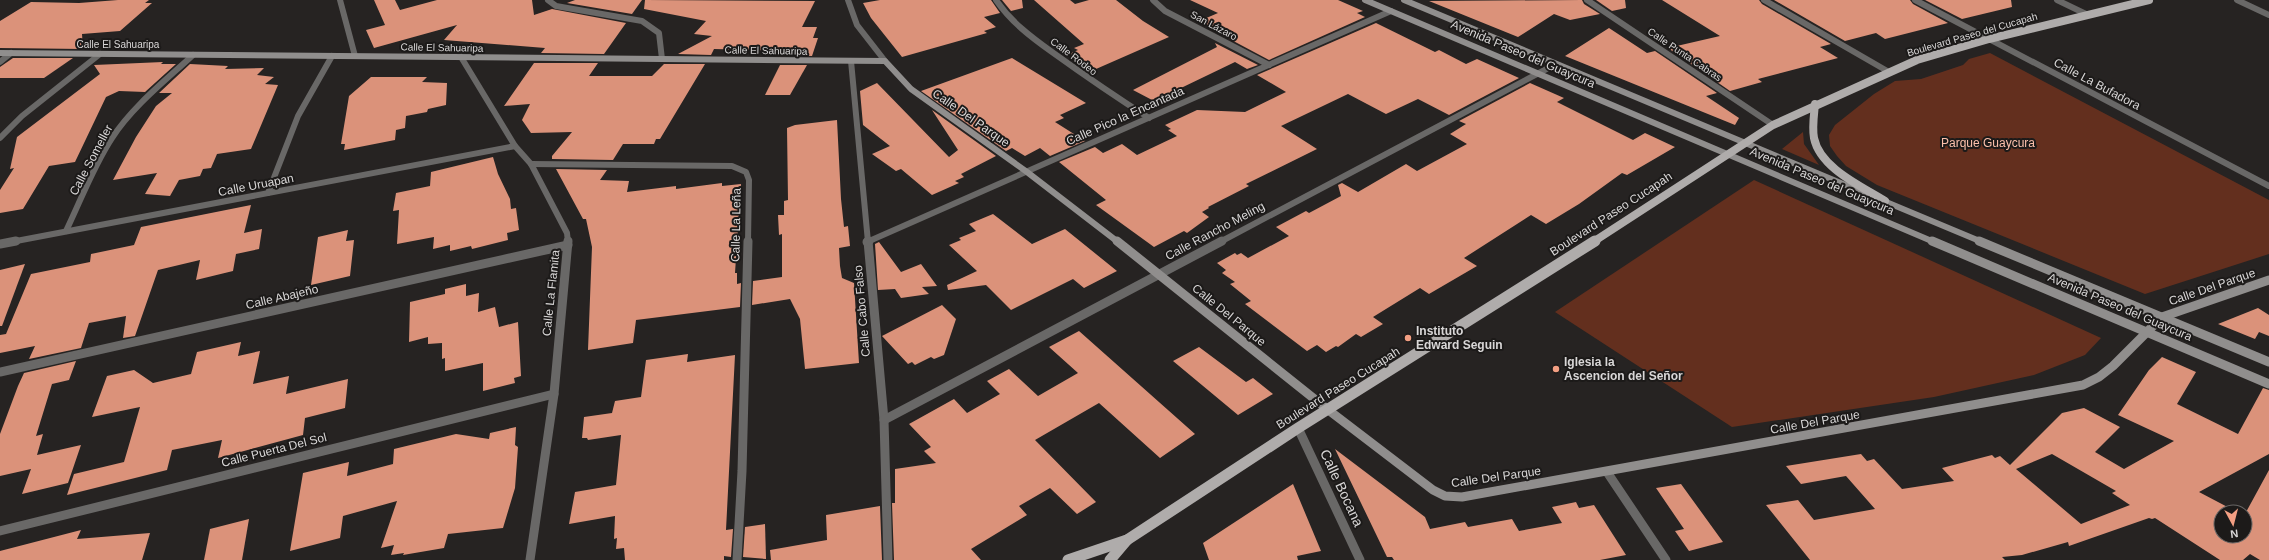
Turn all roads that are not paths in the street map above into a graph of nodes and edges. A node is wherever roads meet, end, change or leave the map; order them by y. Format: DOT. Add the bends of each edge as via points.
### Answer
graph roads {
  1 [pos="340,0"];
  2 [pos="548,0"];
  3 [pos="848,0"];
  4 [pos="996,0"];
  5 [pos="1153,0"];
  6 [pos="1365,0"];
  7 [pos="1404,0"];
  8 [pos="1587,0"];
  9 [pos="1764,0"];
  10 [pos="1915,0"];
  11 [pos="2057,0"];
  12 [pos="2149,0"];
  13 [pos="2237,0"];
  14 [pos="1390,11"];
  15 [pos="2086,14"];
  16 [pos="2269,15"];
  17 [pos="1989,39"];
  18 [pos="0,53"];
  19 [pos="12,53"];
  20 [pos="100,54"];
  21 [pos="193,55"];
  22 [pos="332,56"];
  23 [pos="355,56"];
  24 [pos="461,57"];
  25 [pos="662,59"];
  26 [pos="851,61"];
  27 [pos="884,61"];
  28 [pos="0,62"];
  29 [pos="1556,64"];
  30 [pos="1269,65"];
  31 [pos="1888,72"];
  32 [pos="1538,74"];
  33 [pos="1815,104"];
  34 [pos="1149,118"];
  35 [pos="1773,125"];
  36 [pos="0,138"];
  37 [pos="1745,143"];
  38 [pos="515,146"];
  39 [pos="1728,154"];
  40 [pos="531,164"];
  41 [pos="1027,172"];
  42 [pos="2269,186"];
  43 [pos="268,193"];
  44 [pos="1885,201"];
  45 [pos="66,232"];
  46 [pos="868,242"];
  47 [pos="0,244"];
  48 [pos="568,244"];
  49 [pos="1160,274"];
  50 [pos="2269,280"];
  51 [pos="2162,317"];
  52 [pos="2147,331"];
  53 [pos="2269,362"];
  54 [pos="0,372"];
  55 [pos="2269,384"];
  56 [pos="554,394"];
  57 [pos="1327,409"];
  58 [pos="884,420"];
  59 [pos="1298,428"];
  60 [pos="1607,472"];
  61 [pos="0,531"];
  62 [pos="1127,540"];
  63 [pos="530,560"];
  64 [pos="738,560"];
  65 [pos="888,560"];
  66 [pos="1068,560"];
  67 [pos="1110,560"];
  68 [pos="1360,560"];
  69 [pos="1666,560"];
  1 -- 23 [label="street"];
  2 -- 25 [label="street" via="556,6 642,21 659,33"];
  3 -- 27 [label="street, Calle Del Parque" via="849,9 863,33"];
  4 -- 34 [label="street, Calle Rodeo" via="1002,10 1023,30 1090,81"];
  5 -- 30 [label="street, San Lázaro" via="1165,11"];
  6 -- 14 [label="street, Avenida Paseo del Guaycura"];
  7 -- 29 [label="street, Avenida Paseo del Guaycura"];
  8 -- 35 [label="street, Calle Punta Cabras"];
  9 -- 31 [label="street"];
  10 -- 17 [label="street, Calle La Bufadora"];
  11 -- 15 [label="street"];
  12 -- 15 [label="main road, Boulevard Paseo del Cucapah"];
  13 -- 16 [label="street"];
  14 -- 30 [label="street, Calle Pico la Encantada"];
  14 -- 32 [label="street, Avenida Paseo del Guaycura"];
  15 -- 17 [label="main road, Boulevard Paseo del Cucapah"];
  17 -- 31 [label="main road, Boulevard Paseo del Cucapah" via="1917,60"];
  17 -- 42 [label="street, Calle La Bufadora"];
  18 -- 19 [label="street, Calle El Sahuaripa"];
  19 -- 20 [label="street, Calle El Sahuaripa"];
  19 -- 28 [label="street"];
  20 -- 21 [label="street, Calle El Sahuaripa"];
  20 -- 36 [label="street" via="22,116"];
  21 -- 22 [label="street, Calle El Sahuaripa"];
  21 -- 45 [label="street, Calle Someller" via="138,106 118,129"];
  22 -- 23 [label="street, Calle El Sahuaripa"];
  22 -- 43 [label="street" via="298,116"];
  23 -- 24 [label="street, Calle El Sahuaripa"];
  24 -- 25 [label="street, Calle El Sahuaripa"];
  24 -- 38 [label="street, Calle La Flamita"];
  25 -- 26 [label="street, Calle El Sahuaripa"];
  26 -- 27 [label="street, Calle El Sahuaripa"];
  26 -- 46 [label="street, Calle Cabo Falso"];
  27 -- 41 [label="street, Calle Del Parque" via="911,89"];
  29 -- 32 [label="street, Calle Rancho Meling"];
  29 -- 37 [label="street, Avenida Paseo del Guaycura"];
  30 -- 34 [label="street, Calle Pico la Encantada"];
  31 -- 33 [label="main road, Boulevard Paseo del Cucapah"];
  32 -- 39 [label="street, Avenida Paseo del Guaycura"];
  32 -- 49 [label="street, Calle Rancho Meling"];
  33 -- 35 [label="main road, Boulevard Paseo del Cucapah"];
  33 -- 44 [label="main road" via="1815,142 1821,154 1838,170"];
  34 -- 41 [label="street, Calle Pico la Encantada"];
  35 -- 37 [label="main road, Boulevard Paseo del Cucapah"];
  37 -- 39 [label="main road, Boulevard Paseo Cucapah"];
  37 -- 44 [label="street, Avenida Paseo del Guaycura"];
  38 -- 40 [label="street, Calle La Flamita"];
  38 -- 43 [label="street, Calle Uruapan"];
  39 -- 52 [label="street, Avenida Paseo del Guaycura"];
  39 -- 57 [label="main road, Boulevard Paseo Cucapah"];
  40 -- 48 [label="street, Calle La Flamita" via="567,233"];
  40 -- 64 [label="street, Calle La Leña" via="732,166 746,172 749,180"];
  41 -- 46 [label="street, Calle Pico la Encantada"];
  41 -- 49 [label="street, Calle Del Parque"];
  43 -- 45 [label="street, Calle Uruapan"];
  44 -- 51 [label="street, Avenida Paseo del Guaycura"];
  45 -- 47 [label="street, Calle Uruapan"];
  46 -- 58 [label="street, Calle Cabo Falso"];
  48 -- 54 [label="street, Calle Abajeño"];
  48 -- 56 [label="street, Calle La Flamita"];
  49 -- 57 [label="street, Calle Del Parque"];
  49 -- 58 [label="street, Calle Rancho Meling"];
  50 -- 51 [label="street, Calle Del Parque"];
  51 -- 52 [label="street, Calle Del Parque"];
  51 -- 53 [label="street, Avenida Paseo del Guaycura"];
  52 -- 55 [label="street, Avenida Paseo del Guaycura"];
  52 -- 60 [label="street, Calle Del Parque" via="2113,366 2083,385"];
  56 -- 61 [label="street, Calle Puerta Del Sol"];
  56 -- 63 [label="street, Calle La Flamita"];
  57 -- 59 [label="main road, Boulevard Paseo Cucapah"];
  57 -- 60 [label="street, Calle Del Parque" via="1433,490 1445,496 1462,497"];
  58 -- 65 [label="street, Calle Cabo Falso"];
  59 -- 62 [label="main road, Boulevard Paseo Cucapah"];
  59 -- 68 [label="street, Calle Bocana"];
  60 -- 69 [label="street"];
  62 -- 66 [label="main road"];
  62 -- 67 [label="main road"];
}
